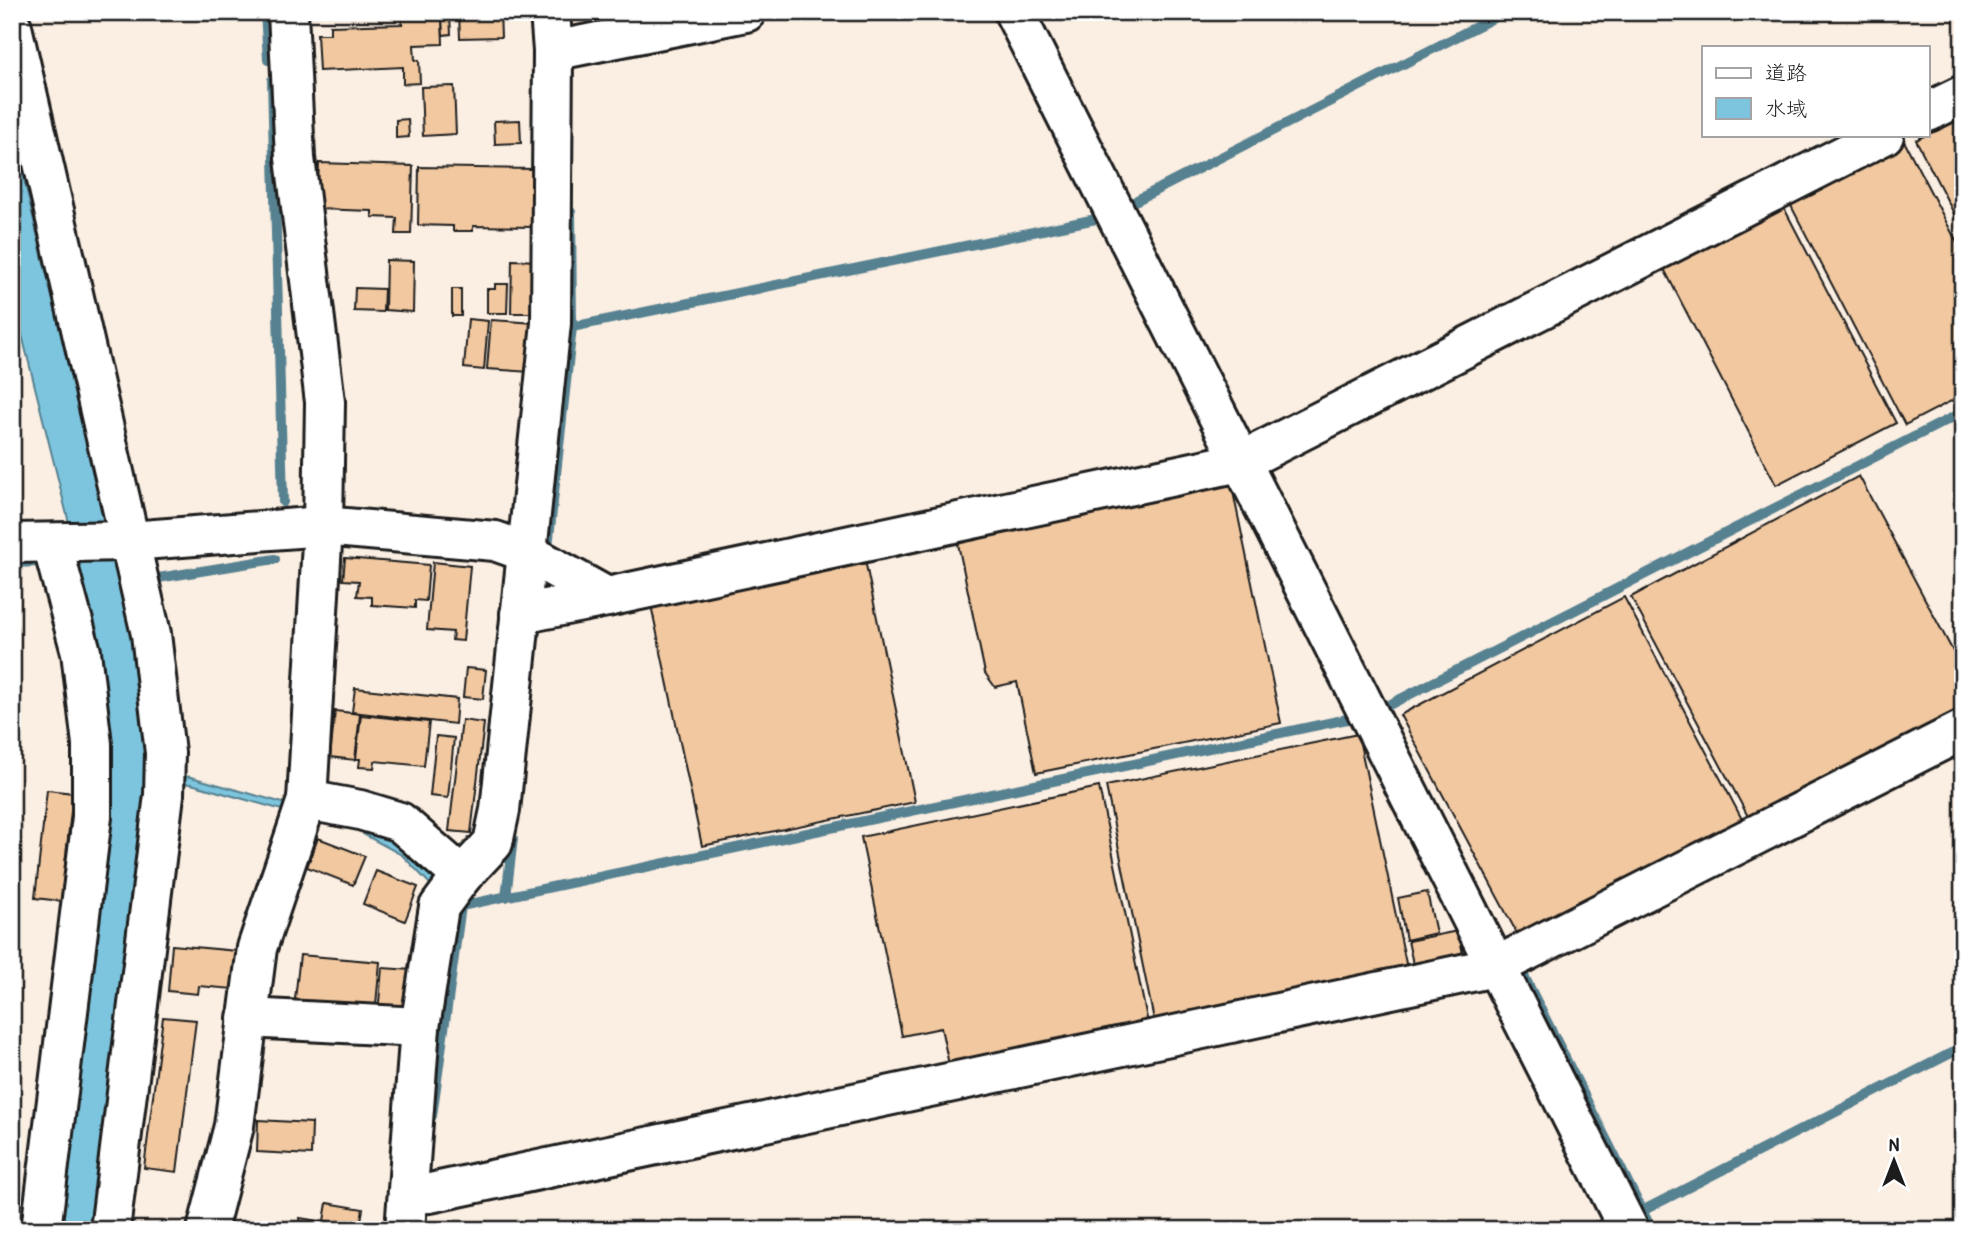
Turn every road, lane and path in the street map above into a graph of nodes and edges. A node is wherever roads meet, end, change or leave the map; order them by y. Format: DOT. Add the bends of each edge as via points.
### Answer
graph roads {
  1 [pos="288,12"];
  2 [pos="550,12"];
  3 [pos="747,12"];
  4 [pos="1014,12"];
  5 [pos="12,27"];
  6 [pos="563,49"];
  7 [pos="1963,94"];
  8 [pos="1930,111"];
  9 [pos="1882,136"];
  10 [pos="1240,462"];
  11 [pos="323,526"];
  12 [pos="126,541"];
  13 [pos="12,543"];
  14 [pos="57,544"];
  15 [pos="526,552"];
  16 [pos="607,597"];
  17 [pos="532,612"];
  18 [pos="1963,730"];
  19 [pos="307,800"];
  20 [pos="463,876"];
  21 [pos="1495,967"];
  22 [pos="247,1018"];
  23 [pos="420,1027"];
  24 [pos="415,1203"];
  25 [pos="41,1230"];
  26 [pos="110,1230"];
  27 [pos="207,1230"];
  28 [pos="1629,1230"];
  1 -- 11 [label="street" via="295,158 325,402"];
  2 -- 6 [label="street"];
  3 -- 6 [label="street"];
  4 -- 10 [label="street"];
  5 -- 12 [label="street"];
  6 -- 15 [label="street" via="551,323"];
  7 -- 8 [label="street"];
  9 -- 10 [label="street"];
  10 -- 16 [label="street"];
  10 -- 21 [label="street"];
  11 -- 12 [label="street"];
  11 -- 15 [label="street" via="495,541"];
  11 -- 19 [label="street"];
  12 -- 14 [label="street"];
  12 -- 26 [label="street" via="151,634 165,777"];
  13 -- 14 [label="street"];
  14 -- 25 [label="street" via="81,652 92,744 92,817"];
  15 -- 16 [label="street"];
  15 -- 17 [label="street"];
  16 -- 17 [label="street"];
  17 -- 20 [label="street" via="493,843"];
  18 -- 21 [label="street"];
  19 -- 20 [label="street" via="400,822"];
  19 -- 22 [label="street" via="257,948"];
  20 -- 23 [label="street" via="439,907"];
  21 -- 24 [label="street"];
  21 -- 28 [label="street"];
  22 -- 23 [label="street"];
  22 -- 27 [label="street" via="234,1126"];
  23 -- 24 [label="street"];
}
